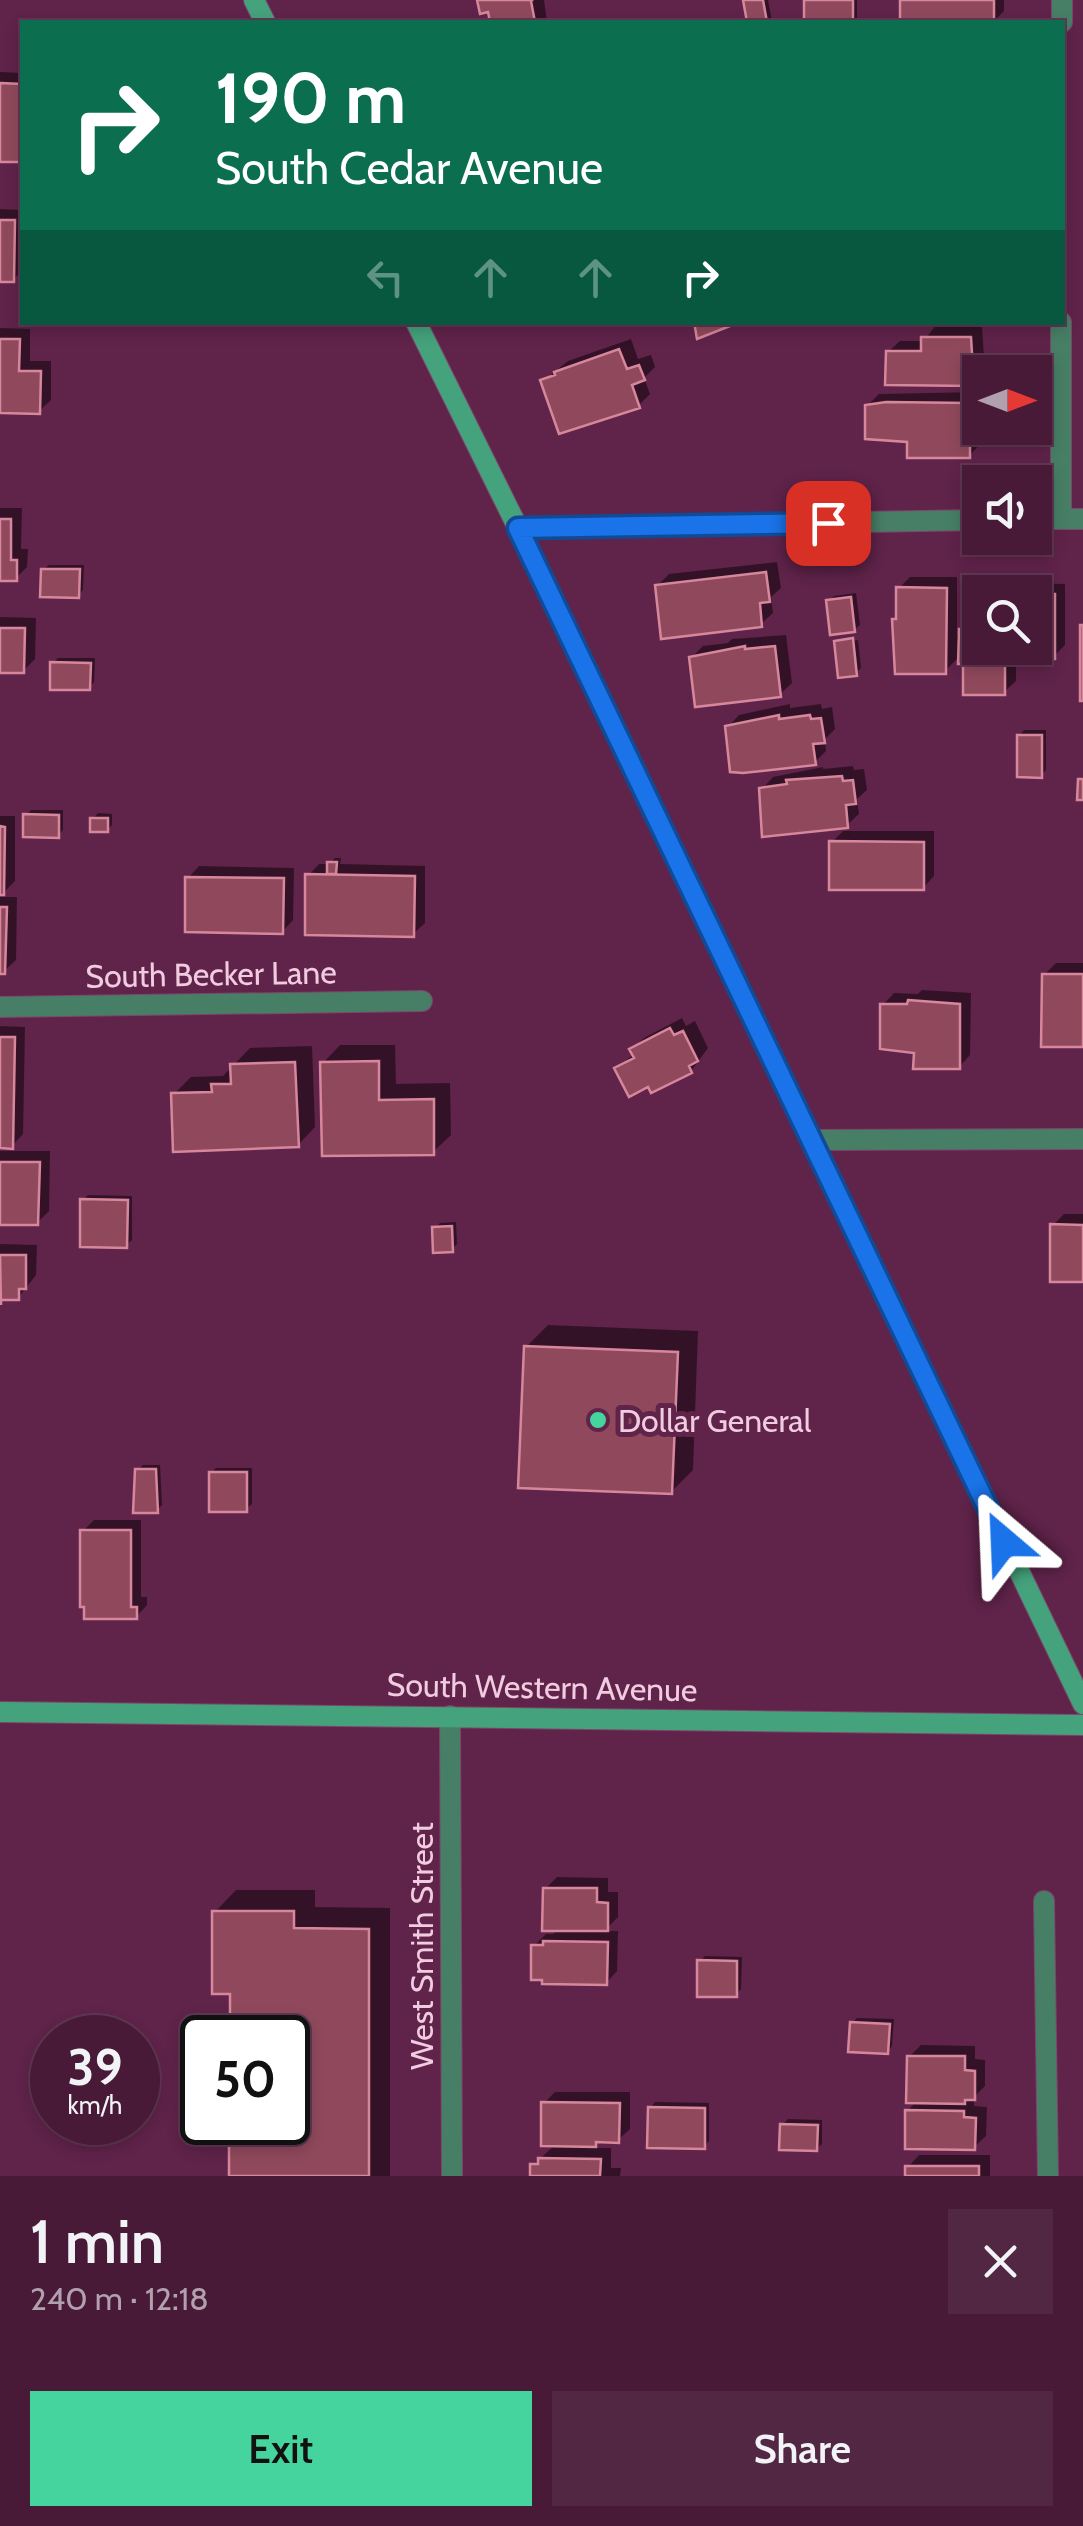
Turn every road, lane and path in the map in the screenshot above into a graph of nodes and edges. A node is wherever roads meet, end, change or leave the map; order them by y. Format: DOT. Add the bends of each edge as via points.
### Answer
graph roads {
  1 [pos="417,325"];
  2 [pos="1061,325"];
  3 [pos="1052,518"];
  4 [pos="1061,518"];
  5 [pos="1083,519"];
  6 [pos="962,520"];
  7 [pos="518,528"];
  8 [pos="422,1001"];
  9 [pos="0,1007"];
  10 [pos="1083,1139"];
  11 [pos="814,1140"];
  12 [pos="1083,1704"];
  13 [pos="0,1712"];
  14 [pos="450,1716"];
  15 [pos="1083,1724"];
  16 [pos="1044,1901"];
  17 [pos="452,2176"];
  18 [pos="1048,2176"];
  1 -- 7 [label="main road"];
  2 -- 4 [label="street"];
  3 -- 4 [label="street"];
  4 -- 5 [label="street"];
  6 -- 7 [label="street"];
  7 -- 11 [label="main road"];
  8 -- 9 [label="street, South Becker Lane"];
  10 -- 11 [label="street"];
  11 -- 12 [label="main road"];
  13 -- 14 [label="main road, South Western Avenue"];
  14 -- 15 [label="main road, South Western Avenue"];
  14 -- 17 [label="street, West Smith Street"];
  16 -- 18 [label="street"];
}
